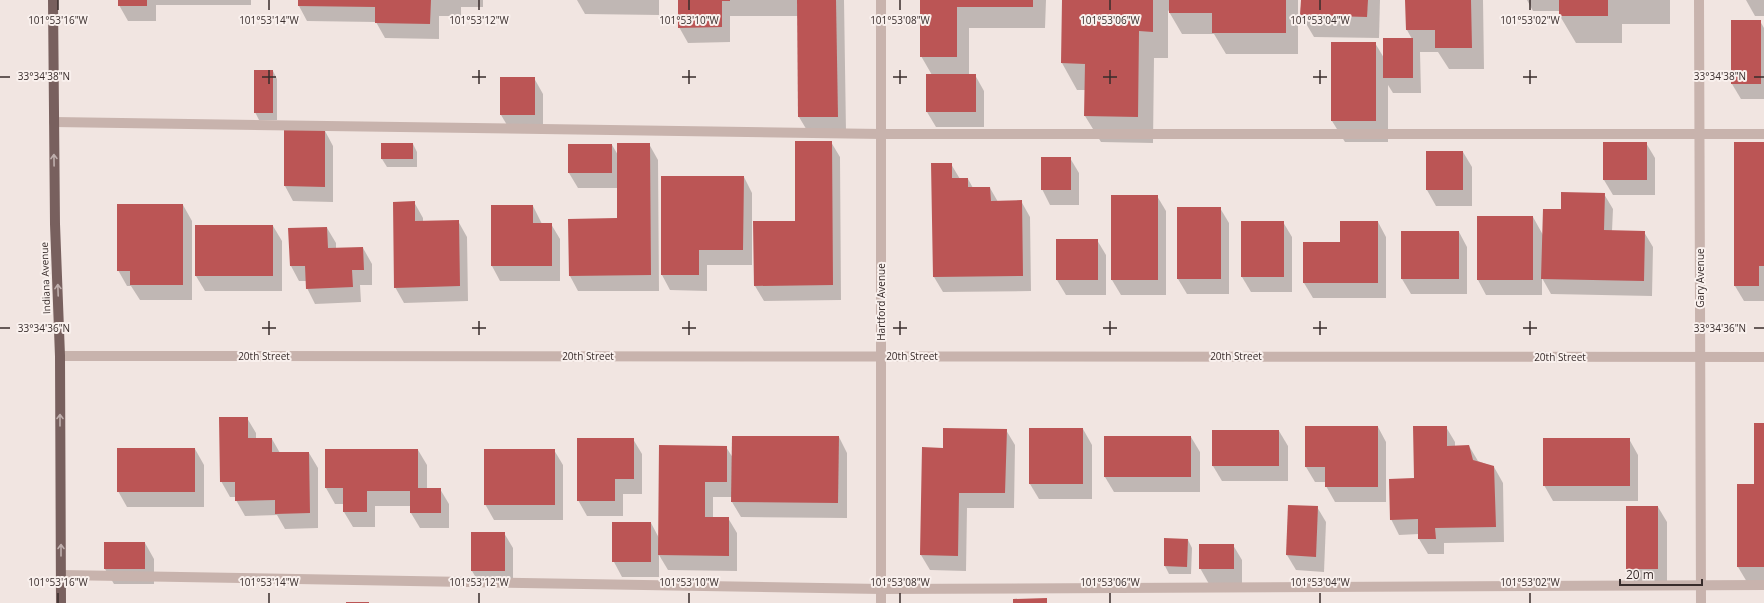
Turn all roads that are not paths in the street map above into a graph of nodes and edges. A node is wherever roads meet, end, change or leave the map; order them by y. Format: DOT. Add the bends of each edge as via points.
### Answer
graph roads {
  1 [pos="53,0"];
  2 [pos="881,0"];
  3 [pos="1699,0"];
  4 [pos="54,122"];
  5 [pos="881,134"];
  6 [pos="1700,134"];
  7 [pos="1764,134"];
  8 [pos="60,356"];
  9 [pos="881,356"];
  10 [pos="1700,357"];
  11 [pos="1764,357"];
  12 [pos="61,575"];
  13 [pos="1701,585"];
  14 [pos="1764,585"];
  15 [pos="881,589"];
  16 [pos="61,603"];
  17 [pos="881,603"];
  18 [pos="1701,603"];
  1 -- 4 [label="main road, Indiana Avenue"];
  2 -- 5 [label="street, Hartford Avenue"];
  3 -- 6 [label="street, Gary Avenue"];
  4 -- 5 [label="street"];
  8 -- 4 [label="main road, Indiana Avenue, one-way"];
  5 -- 6 [label="street"];
  5 -- 9 [label="street, Hartford Avenue"];
  6 -- 7 [label="street"];
  6 -- 10 [label="street, Gary Avenue"];
  8 -- 9 [label="street, 20th Street"];
  12 -- 8 [label="main road, Indiana Avenue, one-way"];
  9 -- 10 [label="street, 20th Street"];
  9 -- 15 [label="street, Hartford Avenue"];
  10 -- 11 [label="street, 20th Street"];
  10 -- 13 [label="street, Gary Avenue"];
  12 -- 15 [label="street"];
  12 -- 16 [label="main road, Indiana Avenue"];
  13 -- 14 [label="street"];
  13 -- 15 [label="street"];
  13 -- 18 [label="street, Gary Avenue"];
  15 -- 17 [label="street, Hartford Avenue"];
}
